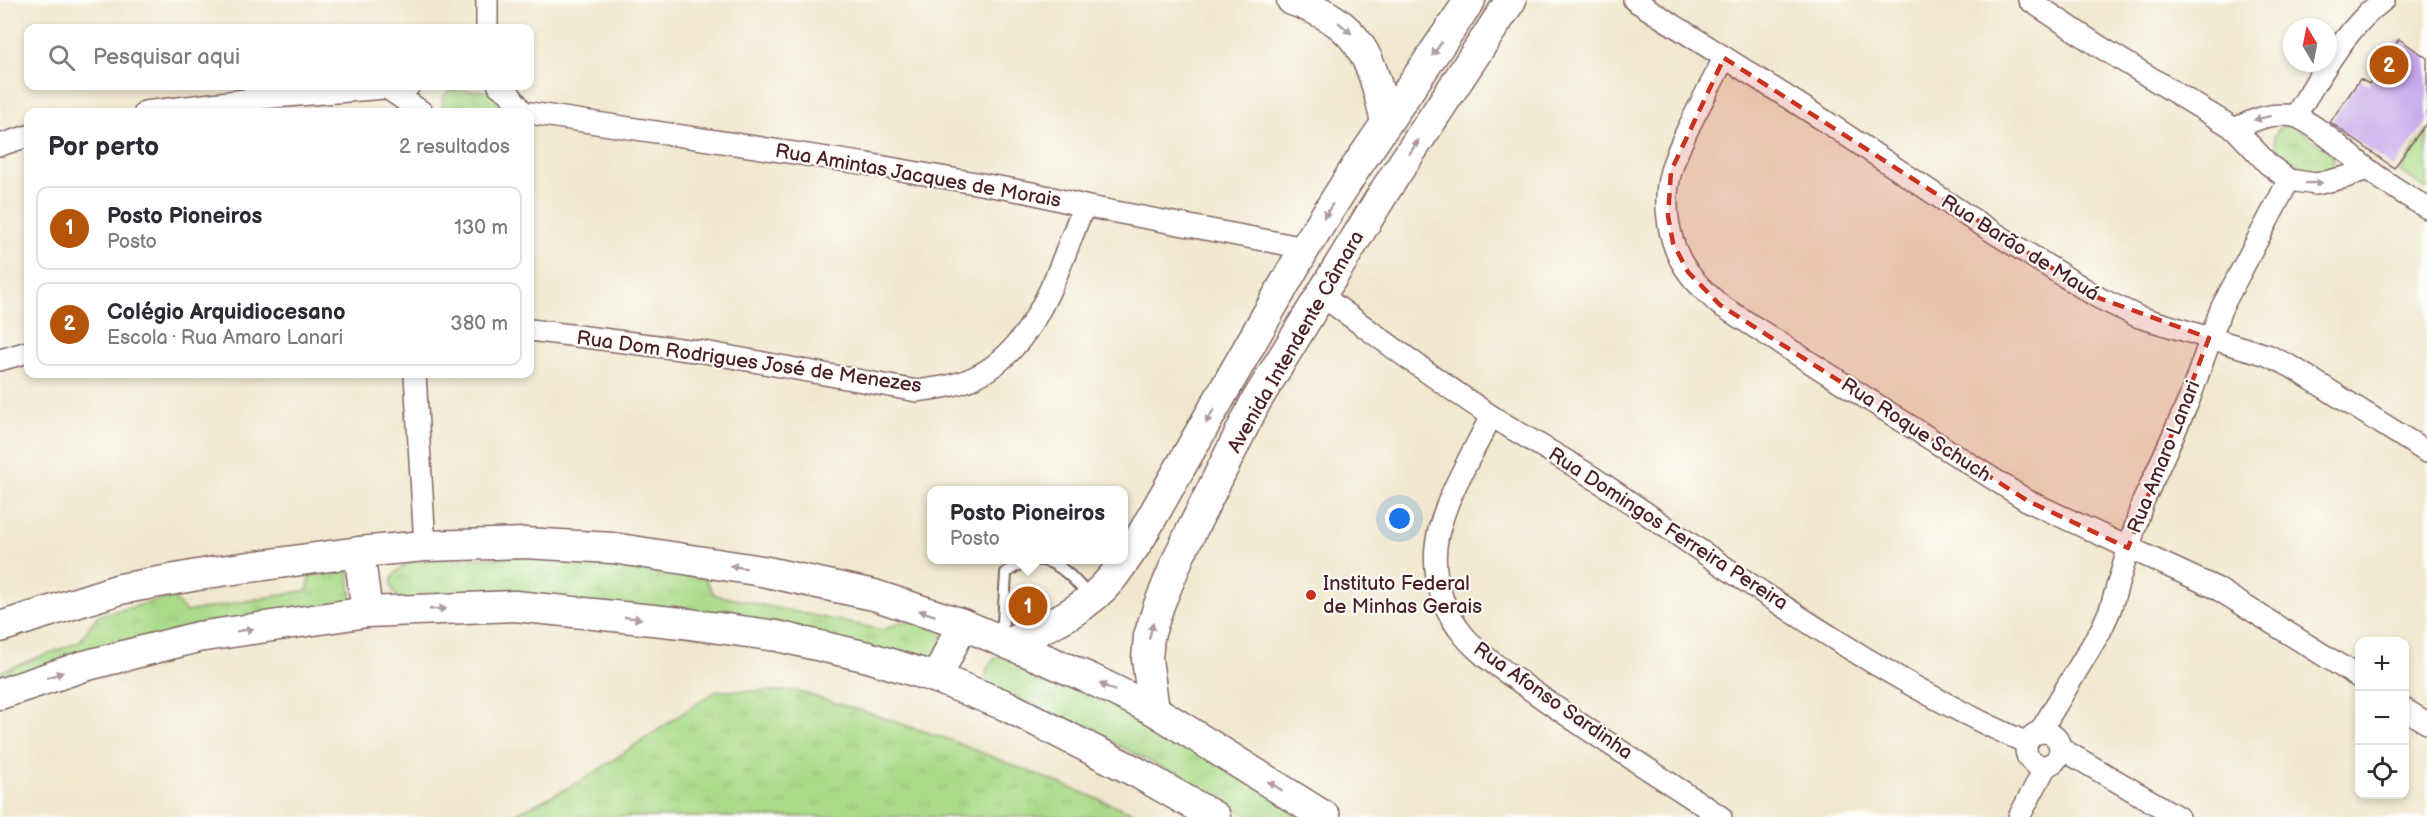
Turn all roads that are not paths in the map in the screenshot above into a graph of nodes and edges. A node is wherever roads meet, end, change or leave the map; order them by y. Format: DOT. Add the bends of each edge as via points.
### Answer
graph roads {
  1 [pos="487,0"];
  2 [pos="1293,0"];
  3 [pos="1511,0"];
  4 [pos="1634,0"];
  5 [pos="2029,0"];
  6 [pos="2382,0"];
  7 [pos="1461,1"];
  8 [pos="487,24"];
  9 [pos="1724,58"];
  10 [pos="362,90"];
  11 [pos="390,90"];
  12 [pos="505,90"];
  13 [pos="178,108"];
  14 [pos="416,108"];
  15 [pos="520,108"];
  16 [pos="534,114"];
  17 [pos="2295,116"];
  18 [pos="1386,122"];
  19 [pos="2235,129"];
  20 [pos="24,137"];
  21 [pos="0,145"];
  22 [pos="1355,169"];
  23 [pos="2366,169"];
  24 [pos="2289,180"];
  25 [pos="1386,189"];
  26 [pos="1084,206"];
  27 [pos="2427,208"];
  28 [pos="1305,248"];
  29 [pos="1322,296"];
  30 [pos="534,331"];
  31 [pos="2209,339"];
  32 [pos="24,353"];
  33 [pos="0,360"];
  34 [pos="415,378"];
  35 [pos="1227,386"];
  36 [pos="1255,403"];
  37 [pos="1491,416"];
  38 [pos="2427,452"];
  39 [pos="425,546"];
  40 [pos="2128,548"];
  41 [pos="359,552"];
  42 [pos="1128,556"];
  43 [pos="1021,564"];
  44 [pos="1058,564"];
  45 [pos="1122,564"];
  46 [pos="1091,599"];
  47 [pos="367,612"];
  48 [pos="962,624"];
  49 [pos="0,627"];
  50 [pos="1006,641"];
  51 [pos="2355,675"];
  52 [pos="937,678"];
  53 [pos="0,694"];
  54 [pos="1154,710"];
  55 [pos="2409,712"];
  56 [pos="2427,723"];
  57 [pos="2033,738"];
  58 [pos="2060,748"];
  59 [pos="2046,766"];
  60 [pos="1215,817"];
  61 [pos="1325,817"];
  62 [pos="1721,817"];
  63 [pos="2019,817"];
  64 [pos="2178,817"];
  1 -- 8 [label="street"];
  2 -- 18 [label="main road, one-way" via="1319,10 1353,36 1369,58"];
  25 -- 3 [label="main road, Avenida Intendente Câmara, one-way"];
  4 -- 9 [label="street, Rua Barão de Mauá"];
  5 -- 19 [label="street"];
  6 -- 17 [label="street" via="2352,33"];
  7 -- 18 [label="main road, Avenida Intendente Câmara, one-way"];
  9 -- 31 [label="street, Rua Barão de Mauá" via="2099,298 2139,317"];
  9 -- 40 [label="street, Rua Roque Schuch" via="1671,171 1670,231 1688,272 1720,305 1998,483 2037,506"];
  10 -- 13 [label="street"];
  11 -- 14 [label="street"];
  12 -- 15 [label="street"];
  16 -- 26 [label="street, Rua Amintas Jacques de Morais" via="867,164"];
  17 -- 19 [label="street, one-way" via="2257,118"];
  17 -- 23 [label="street"];
  18 -- 22 [label="main road, Avenida Intendente Câmara"];
  19 -- 24 [label="street" via="2262,159"];
  20 -- 21 [label="street"];
  22 -- 25 [label="main road"];
  22 -- 28 [label="main road, Avenida Intendente Câmara, one-way"];
  24 -- 23 [label="street, one-way" via="2316,184"];
  23 -- 27 [label="street"];
  24 -- 31 [label="street, Rua Amaro Lanari" via="2235,279"];
  25 -- 29 [label="main road, Avenida Intendente Câmara"];
  26 -- 28 [label="street, Rua Amintas Jacques de Morais"];
  26 -- 30 [label="street, Rua Dom Rodrigues José de Menezes" via="1041,305 1008,354 974,378 943,387 917,391 704,352"];
  28 -- 35 [label="main road, Avenida Intendente Câmara"];
  29 -- 36 [label="main road, Avenida Intendente Câmara"];
  29 -- 37 [label="street, Rua Domingos Ferreira Pereira"];
  31 -- 38 [label="street, Rua Barão de Mauá" via="2267,355"];
  31 -- 40 [label="street, Rua Amaro Lanari" via="2189,400 2151,482"];
  32 -- 33 [label="street"];
  34 -- 39 [label="street"];
  35 -- 36 [label="main road"];
  35 -- 42 [label="main road, Avenida Intendente Câmara, one-way"];
  54 -- 36 [label="main road, Avenida Intendente Câmara, one-way" via="1147,659 1149,636 1159,605"];
  37 -- 57 [label="street, Rua Domingos Ferreira Pereira" via="1922,692 1982,723"];
  37 -- 62 [label="street, Rua Afonso Sardinha" via="1453,494 1439,533 1438,579 1449,615 1486,658"];
  39 -- 41 [label="main road"];
  48 -- 39 [label="main road, one-way" via="874,595 762,571 613,548 525,543"];
  40 -- 51 [label="street, Rua Roque Schuch" via="2216,588"];
  40 -- 57 [label="street, Rua Amaro Lanari" via="2101,630"];
  41 -- 47 [label="main road"];
  41 -- 49 [label="main road" via="120,589"];
  43 -- 50 [label="lane" via="1006,573"];
  44 -- 46 [label="lane"];
  45 -- 46 [label="main road, Avenida Intendente Câmara, one-way"];
  46 -- 50 [label="main road, Avenida Intendente Câmara" via="1050,625"];
  47 -- 52 [label="main road, one-way" via="515,606 682,623 777,636"];
  53 -- 47 [label="main road, one-way" via="84,666 198,637"];
  48 -- 50 [label="main road"];
  48 -- 52 [label="main road"];
  54 -- 50 [label="main road, one-way"];
  52 -- 60 [label="main road" via="1007,706"];
  61 -- 54 [label="main road, one-way"];
  55 -- 56 [label="street"];
  57 -- 58 [label="street" via="2054,736"];
  57 -- 59 [label="street" via="2026,750 2030,760"];
  58 -- 59 [label="street" via="2056,760"];
  58 -- 64 [label="street"];
  59 -- 63 [label="street"];
}
